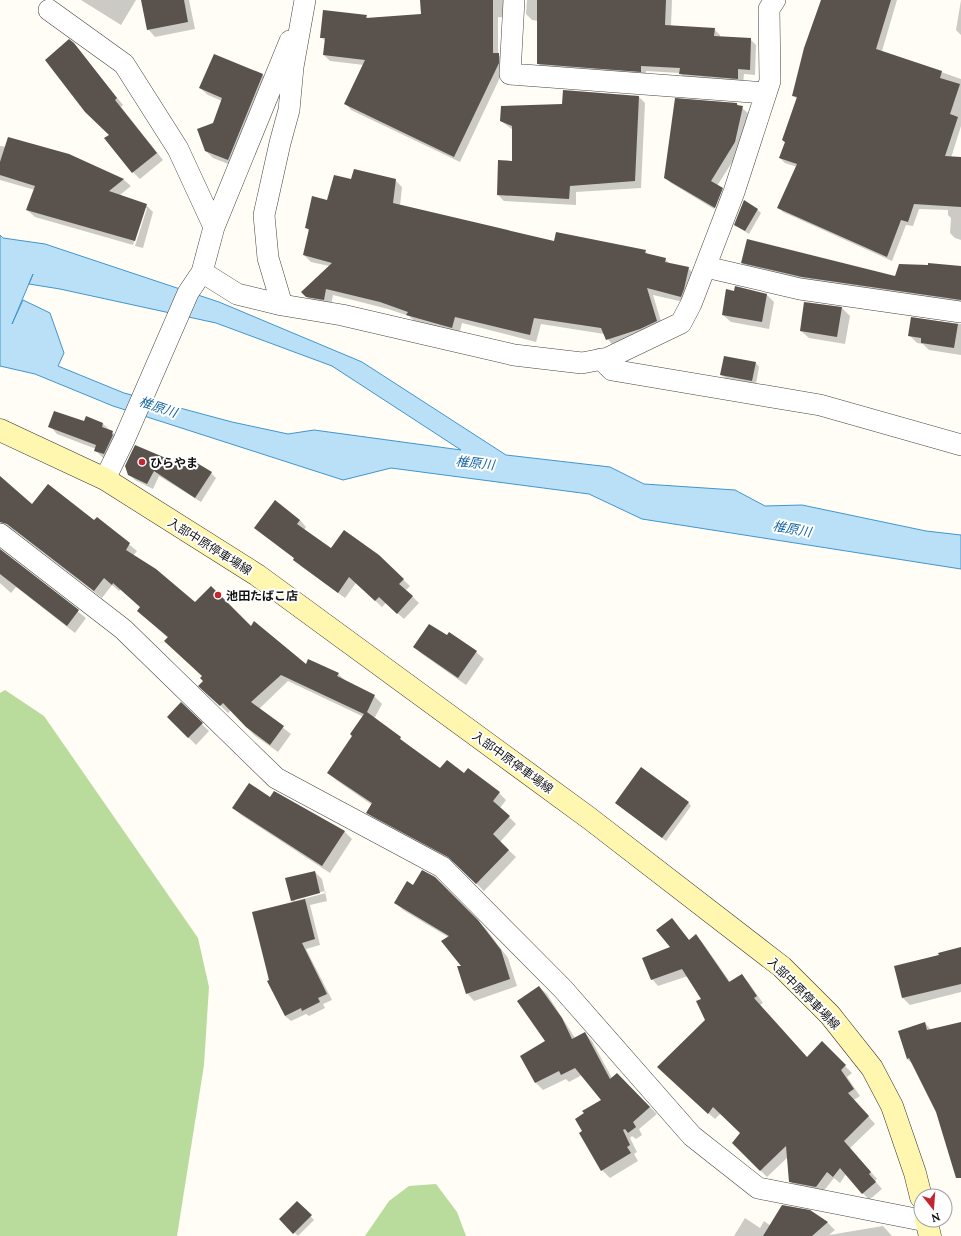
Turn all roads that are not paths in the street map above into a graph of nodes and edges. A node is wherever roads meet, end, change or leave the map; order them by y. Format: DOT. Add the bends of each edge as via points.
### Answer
graph roads {
  1 [pos="514,0"];
  2 [pos="773,0"];
  3 [pos="304,6"];
  4 [pos="49,10"];
  5 [pos="766,93"];
  6 [pos="214,227"];
  7 [pos="706,267"];
  8 [pos="202,272"];
  9 [pos="282,305"];
  10 [pos="961,312"];
  11 [pos="601,359"];
  12 [pos="0,430"];
  13 [pos="961,446"];
  14 [pos="105,479"];
  15 [pos="0,534"];
  16 [pos="919,1188"];
  17 [pos="913,1220"];
  1 -- 5 [label="street" via="510,74"];
  2 -- 5 [label="street" via="769,9 770,81"];
  3 -- 6 [label="street"];
  3 -- 9 [label="street" via="293,67 289,110 264,215 268,258"];
  4 -- 6 [label="street" via="124,64 178,149"];
  5 -- 7 [label="street" via="734,192"];
  6 -- 8 [label="street"];
  7 -- 10 [label="street" via="800,289"];
  7 -- 11 [label="street" via="692,304 681,323"];
  8 -- 9 [label="street" via="237,294"];
  8 -- 14 [label="street" via="188,293"];
  9 -- 11 [label="street" via="514,355 582,364"];
  11 -- 13 [label="street" via="612,370 820,405"];
  12 -- 14 [label="main road, 入部中原停車場線"];
  14 -- 16 [label="main road, 入部中原停車場線" via="258,575 589,818 782,967 830,1015 872,1068 892,1106"];
  15 -- 17 [label="street" via="122,629 276,778 442,867 563,989 692,1136 758,1188"];
}
